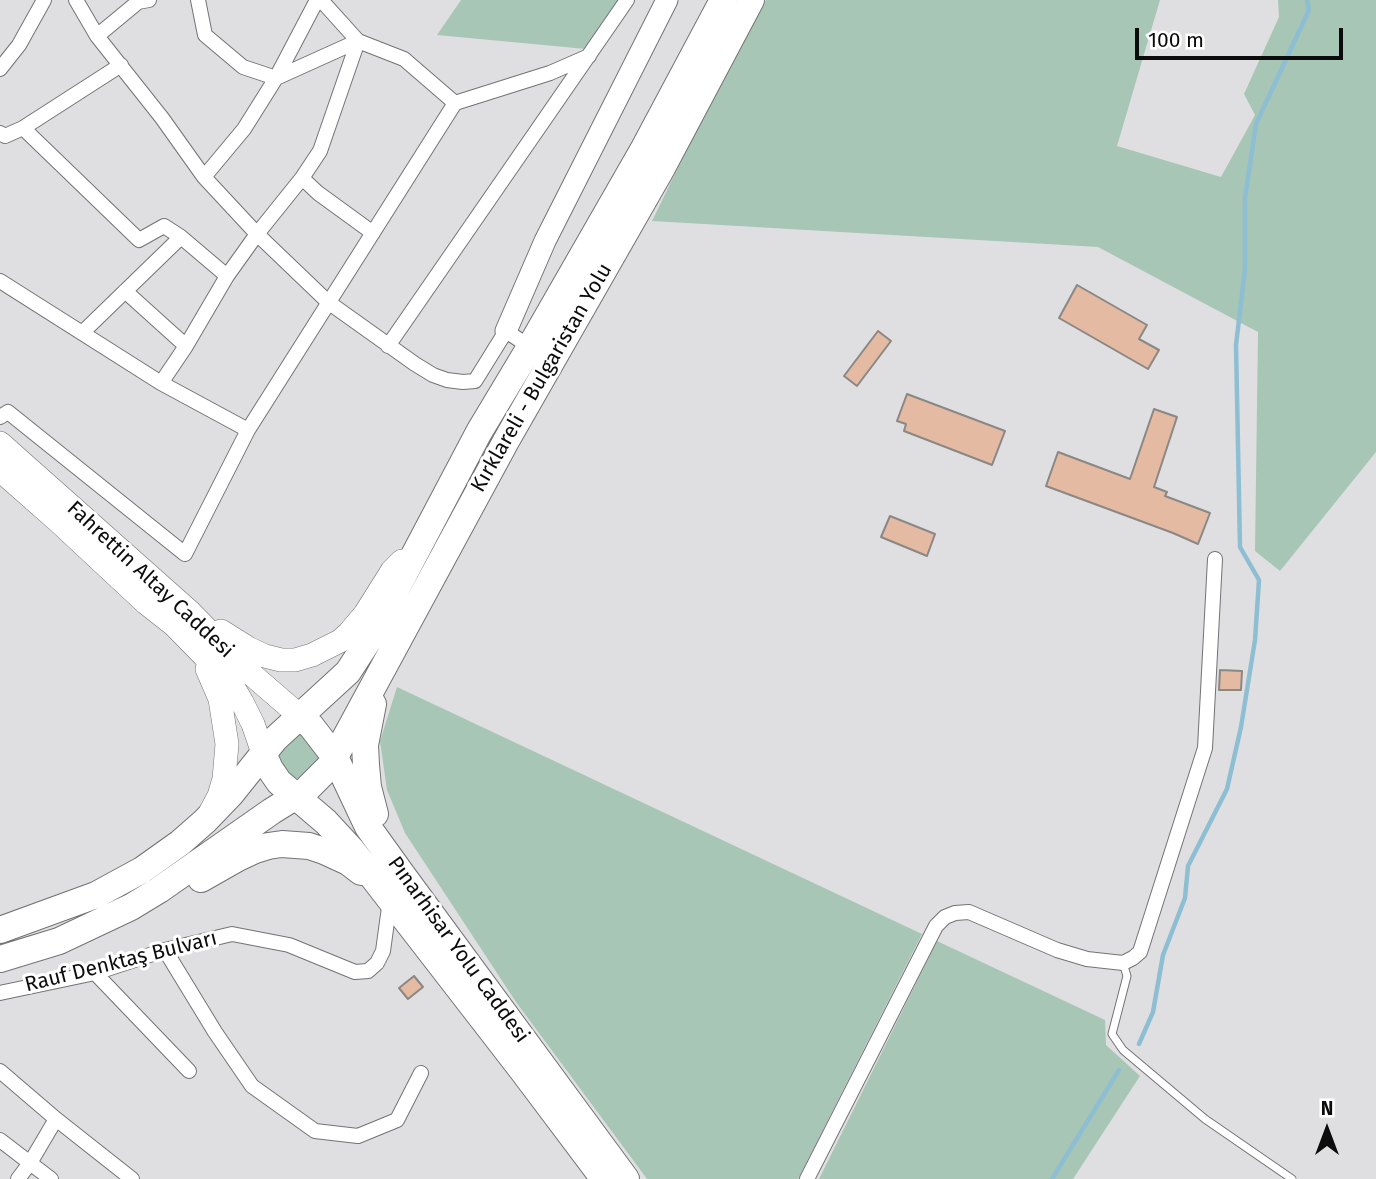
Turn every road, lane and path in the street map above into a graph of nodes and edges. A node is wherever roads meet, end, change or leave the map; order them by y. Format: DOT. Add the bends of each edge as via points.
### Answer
graph roads {
  1 [pos="44,0"];
  2 [pos="76,0"];
  3 [pos="149,0"];
  4 [pos="198,0"];
  5 [pos="319,0"];
  6 [pos="627,0"];
  7 [pos="667,0"];
  8 [pos="723,0"];
  9 [pos="751,0"];
  10 [pos="97,36"];
  11 [pos="358,41"];
  12 [pos="589,56"];
  13 [pos="121,65"];
  14 [pos="0,69"];
  15 [pos="276,78"];
  16 [pos="454,103"];
  17 [pos="23,128"];
  18 [pos="0,133"];
  19 [pos="204,177"];
  20 [pos="302,178"];
  21 [pos="373,233"];
  22 [pos="257,234"];
  23 [pos="181,237"];
  24 [pos="227,276"];
  25 [pos="0,281"];
  26 [pos="125,291"];
  27 [pos="328,302"];
  28 [pos="506,331"];
  29 [pos="82,333"];
  30 [pos="186,346"];
  31 [pos="388,346"];
  32 [pos="530,346"];
  33 [pos="161,383"];
  34 [pos="0,417"];
  35 [pos="248,430"];
  36 [pos="0,443"];
  37 [pos="0,470"];
  38 [pos="421,542"];
  39 [pos="1215,559"];
  40 [pos="181,618"];
  41 [pos="377,677"];
  42 [pos="301,717"];
  43 [pos="263,753"];
  44 [pos="335,757"];
  45 [pos="296,797"];
  46 [pos="205,821"];
  47 [pos="401,873"];
  48 [pos="390,899"];
  49 [pos="0,930"];
  50 [pos="59,941"];
  51 [pos="165,950"];
  52 [pos="0,959"];
  53 [pos="1123,963"];
  54 [pos="95,973"];
  55 [pos="0,993"];
  56 [pos="0,1071"];
  57 [pos="189,1071"];
  58 [pos="421,1073"];
  59 [pos="56,1119"];
  60 [pos="0,1140"];
  61 [pos="30,1163"];
  62 [pos="18,1179"];
  63 [pos="51,1179"];
  64 [pos="132,1179"];
  65 [pos="604,1179"];
  66 [pos="626,1179"];
  67 [pos="807,1179"];
  68 [pos="1292,1179"];
  1 -- 14 [label="street"];
  2 -- 10 [label="street"];
  3 -- 10 [label="street" via="138,2"];
  4 -- 15 [label="street" via="205,36 243,67"];
  5 -- 11 [label="street"];
  5 -- 15 [label="street"];
  6 -- 12 [label="street"];
  7 -- 28 [label="street" via="545,241"];
  8 -- 32 [label="highway, Kırklareli - Bulgaristan Yolu"];
  9 -- 41 [label="highway, Kırklareli - Bulgaristan Yolu"];
  10 -- 13 [label="street"];
  11 -- 15 [label="street"];
  11 -- 16 [label="street" via="404,59"];
  11 -- 20 [label="street" via="320,151"];
  12 -- 16 [label="street"];
  12 -- 31 [label="street"];
  13 -- 17 [label="street"];
  13 -- 19 [label="street"];
  15 -- 19 [label="street" via="244,130"];
  16 -- 21 [label="street"];
  17 -- 18 [label="street" via="5,136"];
  17 -- 23 [label="street" via="139,240 164,226"];
  19 -- 22 [label="street"];
  20 -- 21 [label="street"];
  20 -- 22 [label="street"];
  21 -- 27 [label="street"];
  22 -- 24 [label="street"];
  22 -- 27 [label="street"];
  23 -- 24 [label="street"];
  23 -- 26 [label="street"];
  24 -- 30 [label="street"];
  25 -- 29 [label="street"];
  26 -- 29 [label="street"];
  26 -- 30 [label="street"];
  27 -- 31 [label="street"];
  27 -- 35 [label="street"];
  28 -- 31 [label="street" via="475,381 447,380"];
  28 -- 32 [label="street"];
  29 -- 33 [label="street"];
  30 -- 33 [label="street"];
  32 -- 38 [label="highway, Kırklareli - Bulgaristan Yolu"];
  33 -- 35 [label="street"];
  34 -- 35 [label="street" via="8,412 185,554"];
  36 -- 40 [label="main road, Fahrettin Altay Caddesi"];
  37 -- 40 [label="main road, Fahrettin Altay Caddesi"];
  38 -- 40 [label="main road" via="392,571 349,633 312,655 295,660 265,656"];
  38 -- 42 [label="highway, Kırklareli - Bulgaristan Yolu" via="348,672"];
  39 -- 53 [label="street" via="1205,748 1140,952"];
  40 -- 42 [label="main road, Fahrettin Altay Caddesi"];
  40 -- 43 [label="main road, Fahrettin Altay Caddesi" via="199,650 235,690"];
  40 -- 46 [label="main road" via="220,699 227,744 224,779"];
  41 -- 44 [label="highway, Kırklareli - Bulgaristan Yolu"];
  41 -- 47 [label="highway" via="365,745 368,787"];
  42 -- 43 [label="highway"];
  42 -- 44 [label="highway, Pınarhisar Yolu Caddesi"];
  43 -- 45 [label="highway, Pınarhisar Yolu Caddesi" via="279,782"];
  43 -- 46 [label="highway"];
  44 -- 45 [label="highway" via="316,782"];
  44 -- 47 [label="highway, Pınarhisar Yolu Caddesi" via="368,827"];
  45 -- 48 [label="highway, Pınarhisar Yolu Caddesi" via="340,836"];
  45 -- 50 [label="highway, Rauf Denktaş Bulvarı" via="159,890"];
  46 -- 49 [label="highway" via="120,883"];
  47 -- 66 [label="highway, Pınarhisar Yolu Caddesi"];
  48 -- 50 [label="highway" via="338,857 309,846 282,844 238,858 127,921"];
  48 -- 51 [label="street, Rauf Denktaş Bulvarı" via="383,951 368,971 355,972 289,945 232,934"];
  48 -- 65 [label="highway, Pınarhisar Yolu Caddesi"];
  50 -- 52 [label="highway, Rauf Denktaş Bulvarı"];
  51 -- 54 [label="street, Rauf Denktaş Bulvarı"];
  51 -- 58 [label="street" via="252,1086 315,1131 358,1136 397,1119"];
  53 -- 67 [label="street" via="1058,950 969,912 945,916"];
  53 -- 68 [label="lane" via="1127,976 1112,1034 1122,1050 1205,1119"];
  54 -- 55 [label="street, Rauf Denktaş Bulvarı"];
  54 -- 57 [label="street"];
  56 -- 59 [label="street"];
  59 -- 61 [label="street"];
  59 -- 64 [label="street"];
  60 -- 61 [label="street"];
  61 -- 62 [label="street"];
  61 -- 63 [label="street"];
}
